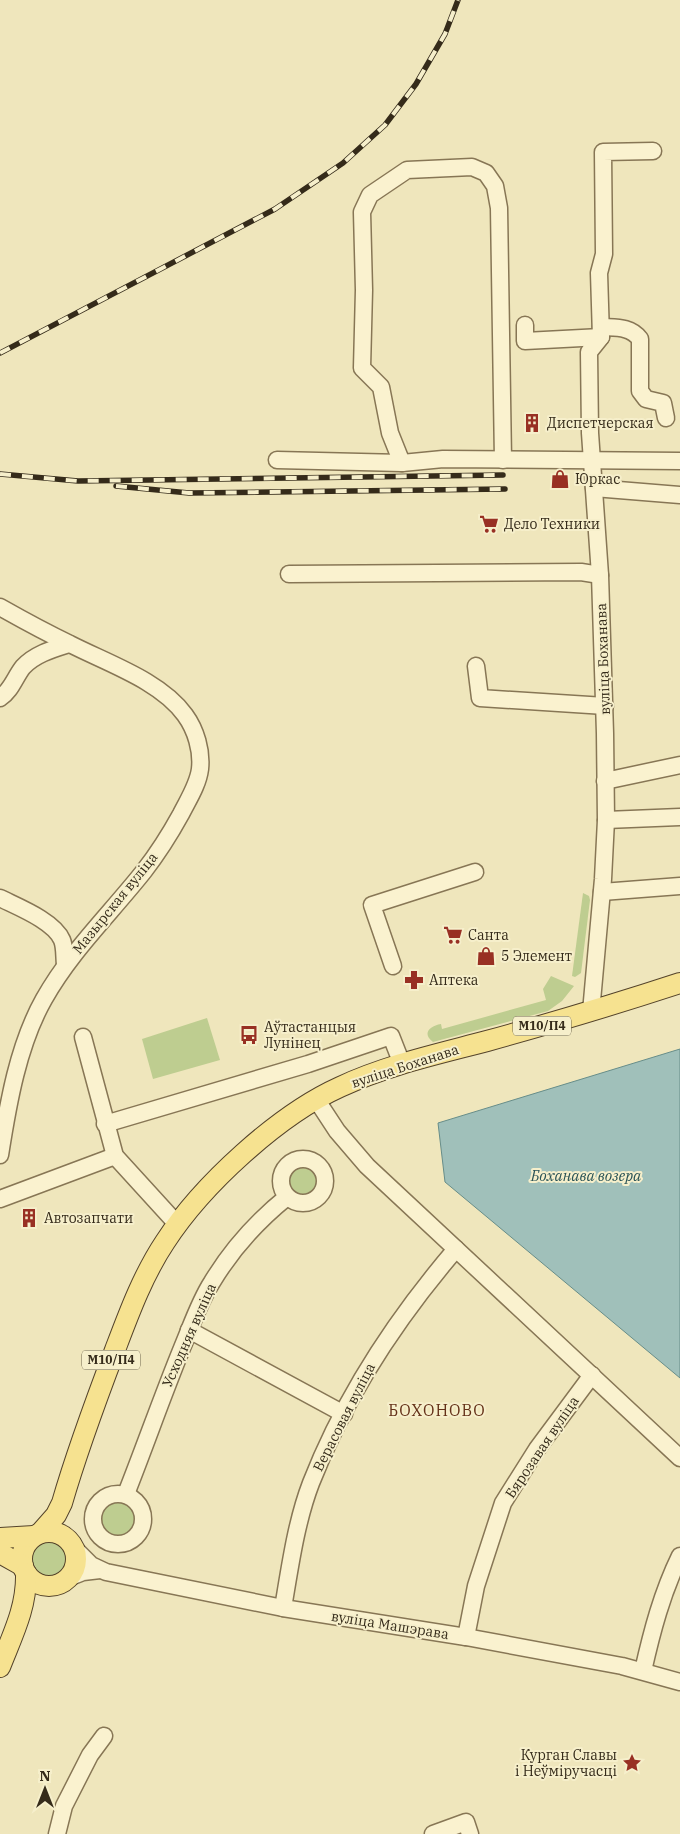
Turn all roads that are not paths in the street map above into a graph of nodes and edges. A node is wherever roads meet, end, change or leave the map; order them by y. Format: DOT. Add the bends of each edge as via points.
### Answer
graph roads {
  1 [pos="653,151"];
  2 [pos="525,325"];
  3 [pos="601,332"];
  4 [pos="666,418"];
  5 [pos="277,460"];
  6 [pos="503,460"];
  7 [pos="592,460"];
  8 [pos="680,461"];
  9 [pos="402,463"];
  10 [pos="594,488"];
  11 [pos="680,495"];
  12 [pos="289,574"];
  13 [pos="600,575"];
  14 [pos="0,607"];
  15 [pos="69,644"];
  16 [pos="476,666"];
  17 [pos="0,698"];
  18 [pos="605,706"];
  19 [pos="680,765"];
  20 [pos="605,781"];
  21 [pos="680,817"];
  22 [pos="606,820"];
  23 [pos="476,872"];
  24 [pos="680,886"];
  25 [pos="602,892"];
  26 [pos="0,898"];
  27 [pos="65,964"];
  28 [pos="393,966"];
  29 [pos="680,983"];
  30 [pos="591,1012"];
  31 [pos="83,1037"];
  32 [pos="402,1064"];
  33 [pos="316,1099"];
  34 [pos="105,1124"];
  35 [pos="0,1150"];
  36 [pos="115,1156"];
  37 [pos="287,1197"];
  38 [pos="0,1199"];
  39 [pos="178,1224"];
  40 [pos="456,1248"];
  41 [pos="189,1330"];
  42 [pos="592,1376"];
  43 [pos="344,1414"];
  44 [pos="680,1458"];
  45 [pos="126,1494"];
  46 [pos="62,1503"];
  47 [pos="38,1534"];
  48 [pos="0,1538"];
  49 [pos="72,1544"];
  50 [pos="0,1553"];
  51 [pos="680,1556"];
  52 [pos="24,1570"];
  53 [pos="100,1570"];
  54 [pos="59,1582"];
  55 [pos="24,1607"];
  56 [pos="283,1608"];
  57 [pos="466,1637"];
  58 [pos="0,1667"];
  59 [pos="643,1671"];
  60 [pos="680,1682"];
  61 [pos="104,1736"];
  62 [pos="57,1834"];
  63 [pos="434,1834"];
  64 [pos="470,1834"];
  1 -- 3 [label="street" via="604,152 604,254 599,273"];
  2 -- 3 [label="street" via="525,340"];
  3 -- 4 [label="street" via="623,328 635,332 640,339 640,391 646,399 663,403"];
  3 -- 7 [label="street, вуліца Боханава" via="589,352"];
  5 -- 9 [label="street"];
  6 -- 7 [label="street"];
  6 -- 9 [label="street" via="443,459"];
  6 -- 9 [label="street" via="499,208 495,186 486,173 472,167 406,170 370,194 362,212 362,368 381,387 390,433"];
  7 -- 8 [label="street"];
  7 -- 10 [label="street, вуліца Боханава"];
  10 -- 11 [label="street"];
  10 -- 13 [label="street, вуліца Боханава"];
  12 -- 13 [label="street" via="581,572"];
  13 -- 18 [label="street, вуліца Боханава"];
  14 -- 15 [label="street, Мазырская вуліца"];
  15 -- 17 [label="street" via="41,653 24,666"];
  15 -- 27 [label="street, Мазырская вуліца" via="127,671 175,703 195,730 200,769 195,788 162,846"];
  16 -- 18 [label="street" via="480,698"];
  18 -- 20 [label="street, вуліца Боханава"];
  19 -- 20 [label="street"];
  20 -- 22 [label="street, вуліца Боханава"];
  21 -- 22 [label="street"];
  22 -- 25 [label="street, вуліца Боханава"];
  23 -- 28 [label="street" via="372,905"];
  24 -- 25 [label="street"];
  25 -- 30 [label="street, вуліца Боханава"];
  26 -- 27 [label="street" via="53,928 62,940"];
  27 -- 35 [label="street, Мазырская вуліца" via="32,1023 18,1068"];
  29 -- 30 [label="main road, вуліца Боханава / М10/П4"];
  30 -- 32 [label="main road, вуліца Боханава / М10/П4"];
  31 -- 34 [label="street"];
  32 -- 33 [label="main road, вуліца Боханава / М10/П4"];
  32 -- 34 [label="street" via="391,1036"];
  33 -- 39 [label="main road, вуліца Боханава / М10/П4" via="246,1152 218,1178"];
  33 -- 40 [label="street" via="337,1131 367,1166"];
  34 -- 36 [label="street"];
  36 -- 38 [label="street"];
  36 -- 39 [label="street"];
  37 -- 41 [label="street, Усходняя вуліца" via="265,1214 229,1257 210,1284"];
  39 -- 46 [label="main road, М10/П4" via="142,1284 126,1321"];
  40 -- 42 [label="street"];
  40 -- 43 [label="street, Верасовая вуліца" via="382,1346"];
  41 -- 43 [label="street"];
  41 -- 45 [label="street, Усходняя вуліца"];
  42 -- 44 [label="street"];
  42 -- 57 [label="street, Бярозавая вуліца" via="537,1450 503,1503 476,1586"];
  43 -- 56 [label="street, Верасовая вуліца" via="311,1484 295,1540"];
  46 -- 47 [label="main road, М10/П4" via="56,1516"];
  46 -- 49 [label="main road"];
  47 -- 48 [label="main road"];
  47 -- 49 [label="main road" via="56,1532"];
  47 -- 52 [label="main road, М10/П4" via="25,1546"];
  49 -- 53 [label="street, вуліца Машэрава"];
  49 -- 54 [label="main road" via="76,1564"];
  50 -- 52 [label="main road"];
  51 -- 59 [label="street" via="653,1624"];
  52 -- 54 [label="main road" via="31,1580 40,1585"];
  52 -- 55 [label="main road"];
  53 -- 54 [label="street, вуліца Машэрава" via="84,1572"];
  53 -- 56 [label="street, вуліца Машэрава"];
  54 -- 55 [label="main road" via="32,1596"];
  55 -- 58 [label="main road"];
  56 -- 57 [label="street, вуліца Машэрава"];
  57 -- 59 [label="street, вуліца Машэрава"];
  59 -- 60 [label="street, вуліца Машэрава"];
  61 -- 62 [label="street" via="90,1755 64,1806"];
  63 -- 64 [label="street" via="466,1822"];
}
